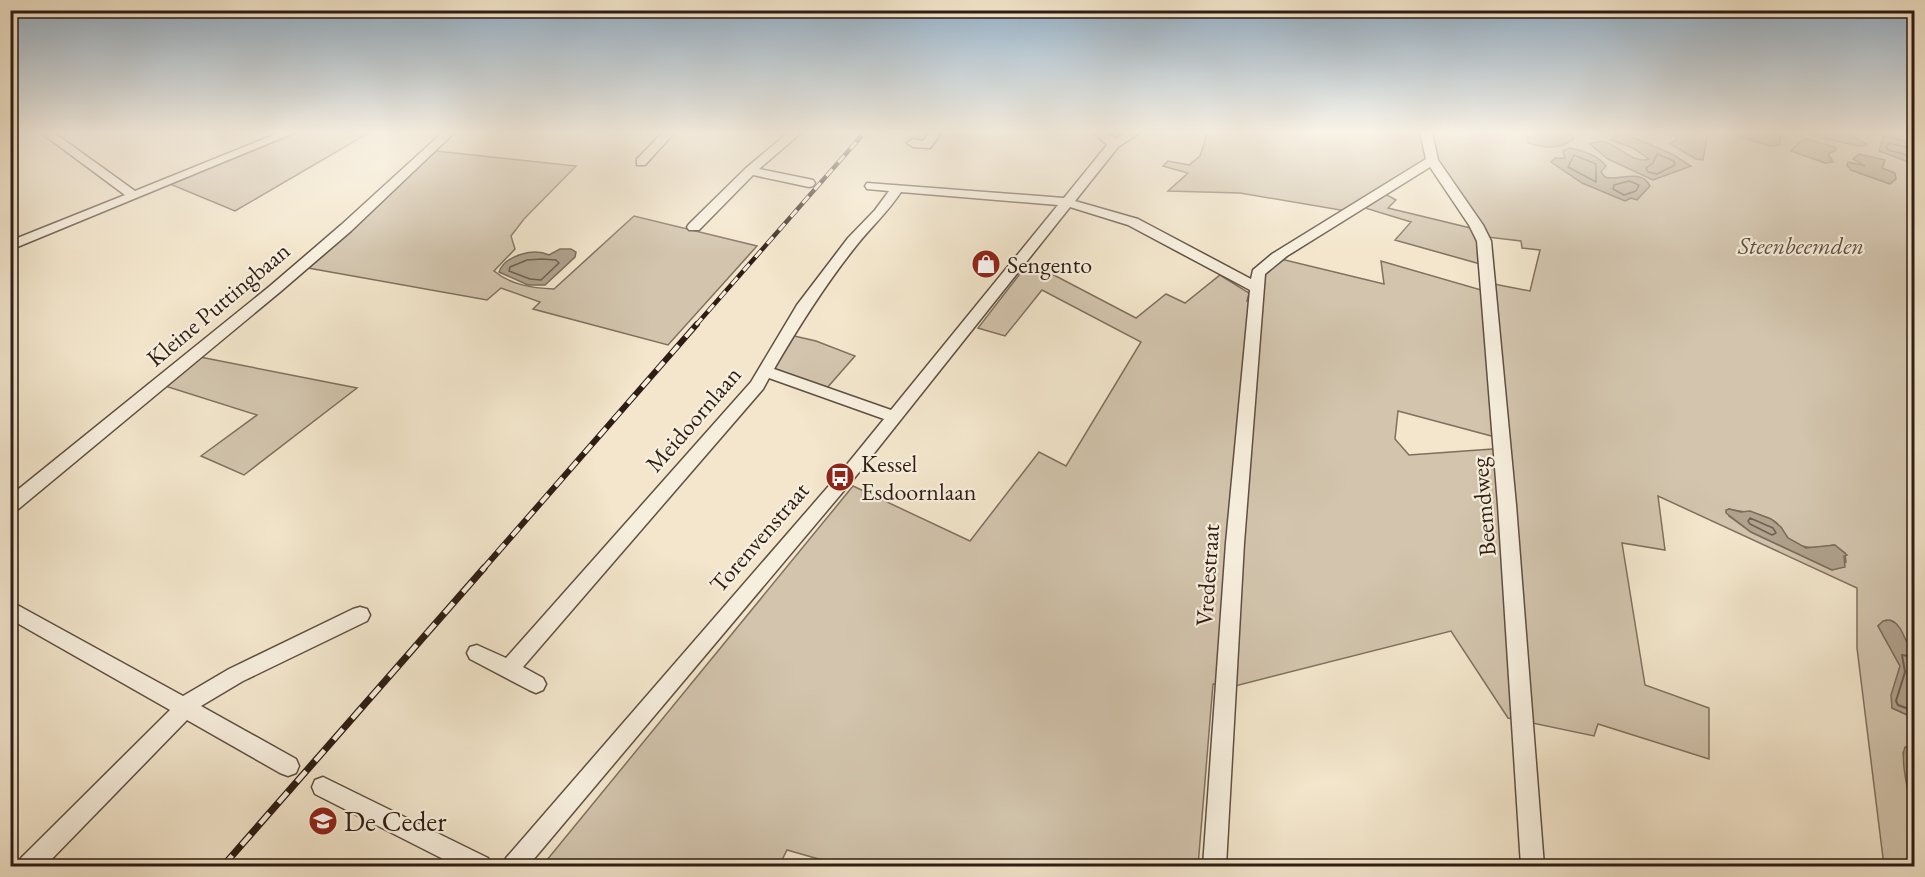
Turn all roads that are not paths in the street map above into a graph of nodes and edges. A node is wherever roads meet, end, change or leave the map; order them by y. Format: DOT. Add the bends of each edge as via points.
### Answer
graph roads {
  1 [pos="103,173"];
  2 [pos="188,173"];
  3 [pos="405,173"];
  4 [pos="748,173"];
  5 [pos="759,173"];
  6 [pos="1090,173"];
  7 [pos="1413,173"];
  8 [pos="1441,173"];
  9 [pos="809,183"];
  10 [pos="871,186"];
  11 [pos="898,188"];
  12 [pos="134,195"];
  13 [pos="1066,202"];
  14 [pos="694,227"];
  15 [pos="10,246"];
  16 [pos="1257,283"];
  17 [pos="766,372"];
  18 [pos="894,417"];
  19 [pos="11,505"];
  20 [pos="10,609"];
  21 [pos="360,615"];
  22 [pos="477,653"];
  23 [pos="509,669"];
  24 [pos="536,684"];
  25 [pos="183,708"];
  26 [pos="288,766"];
  27 [pos="322,787"];
  28 [pos="29,867"];
  29 [pos="480,867"];
  30 [pos="514,867"];
  31 [pos="1215,867"];
  32 [pos="1533,867"];
  1 -- 12 [label="street"];
  2 -- 12 [label="street"];
  3 -- 19 [label="street, Kleine Puttingbaan" via="275,289"];
  4 -- 14 [label="street"];
  5 -- 9 [label="street"];
  6 -- 13 [label="street, Torenvenstraat"];
  7 -- 16 [label="street" via="1266,264 1258,273"];
  8 -- 32 [label="street, Beemdweg" via="1484,241"];
  10 -- 11 [label="street"];
  11 -- 13 [label="street"];
  11 -- 17 [label="street, Meidoornlaan" via="846,248 802,308"];
  12 -- 15 [label="street"];
  13 -- 16 [label="street" via="1133,222 1238,277"];
  13 -- 18 [label="street, Torenvenstraat"];
  16 -- 31 [label="street, Vredestraat" via="1235,543"];
  17 -- 18 [label="street"];
  17 -- 23 [label="street, Meidoornlaan"];
  18 -- 30 [label="street, Torenvenstraat"];
  20 -- 25 [label="street"];
  21 -- 25 [label="street" via="217,685"];
  22 -- 23 [label="street"];
  23 -- 24 [label="street"];
  25 -- 26 [label="street"];
  25 -- 28 [label="street"];
  27 -- 29 [label="street"];
}
